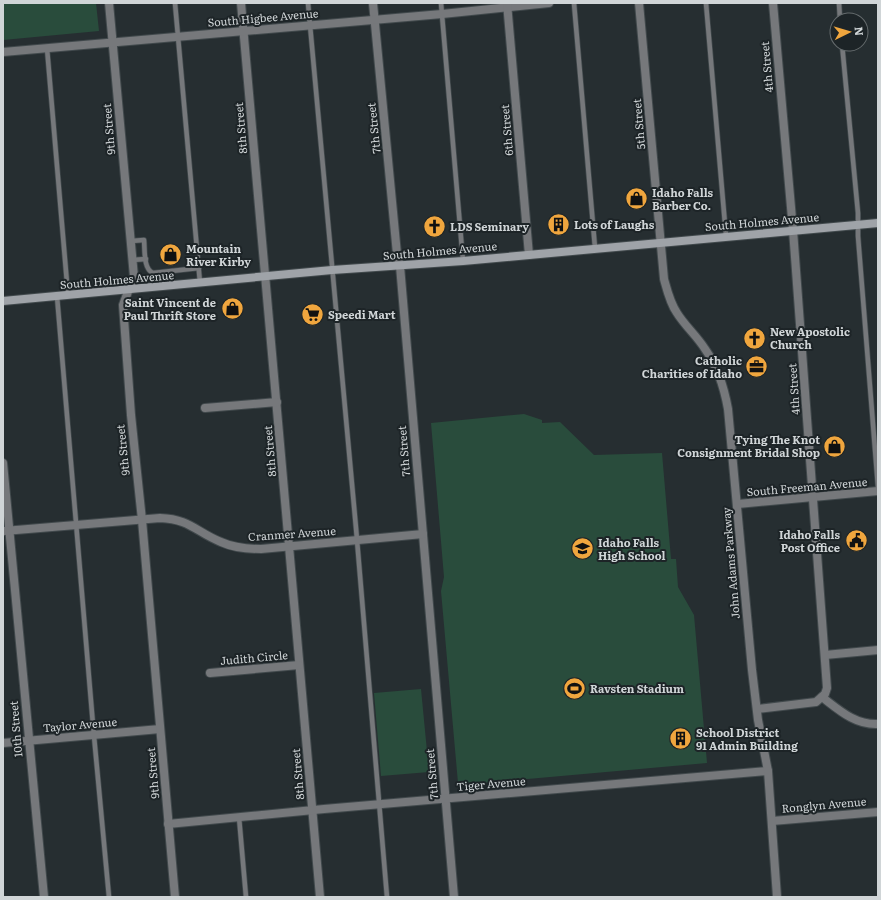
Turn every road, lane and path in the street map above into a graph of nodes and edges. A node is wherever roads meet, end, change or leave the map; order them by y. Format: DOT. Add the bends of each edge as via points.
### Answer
graph roads {
  1 [pos="109,3"];
  2 [pos="175,3"];
  3 [pos="241,3"];
  4 [pos="308,3"];
  5 [pos="372,3"];
  6 [pos="441,3"];
  7 [pos="549,3"];
  8 [pos="574,3"];
  9 [pos="640,3"];
  10 [pos="706,3"];
  11 [pos="772,3"];
  12 [pos="508,5"];
  13 [pos="442,14"];
  14 [pos="374,19"];
  15 [pos="310,25"];
  16 [pos="244,31"];
  17 [pos="178,37"];
  18 [pos="113,42"];
  19 [pos="47,48"];
  20 [pos="3,52"];
  21 [pos="843,52"];
  22 [pos="878,222"];
  23 [pos="858,224"];
  24 [pos="793,230"];
  25 [pos="726,236"];
  26 [pos="131,242"];
  27 [pos="660,242"];
  28 [pos="595,248"];
  29 [pos="529,255"];
  30 [pos="146,259"];
  31 [pos="132,260"];
  32 [pos="463,261"];
  33 [pos="400,266"];
  34 [pos="199,268"];
  35 [pos="332,270"];
  36 [pos="172,271"];
  37 [pos="266,276"];
  38 [pos="200,283"];
  39 [pos="173,286"];
  40 [pos="129,289"];
  41 [pos="68,295"];
  42 [pos="57,296"];
  43 [pos="3,298"];
  44 [pos="3,301"];
  45 [pos="277,402"];
  46 [pos="205,408"];
  47 [pos="3,463"];
  48 [pos="878,487"];
  49 [pos="878,491"];
  50 [pos="814,498"];
  51 [pos="738,504"];
  52 [pos="142,520"];
  53 [pos="77,526"];
  54 [pos="6,531"];
  55 [pos="422,534"];
  56 [pos="357,540"];
  57 [pos="289,546"];
  58 [pos="878,650"];
  59 [pos="825,655"];
  60 [pos="299,665"];
  61 [pos="210,673"];
  62 [pos="821,699"];
  63 [pos="757,709"];
  64 [pos="878,724"];
  65 [pos="160,730"];
  66 [pos="94,736"];
  67 [pos="28,741"];
  68 [pos="3,743"];
  69 [pos="768,771"];
  70 [pos="445,799"];
  71 [pos="380,804"];
  72 [pos="312,810"];
  73 [pos="878,812"];
  74 [pos="239,817"];
  75 [pos="772,821"];
  76 [pos="168,824"];
  77 [pos="44,897"];
  78 [pos="109,897"];
  79 [pos="175,897"];
  80 [pos="246,897"];
  81 [pos="320,897"];
  82 [pos="387,897"];
  83 [pos="454,897"];
  84 [pos="777,897"];
  1 -- 18 [label="street, 9th Street"];
  2 -- 17 [label="lane"];
  3 -- 16 [label="street, 8th Street"];
  4 -- 15 [label="lane"];
  5 -- 14 [label="street, 7th Street"];
  6 -- 13 [label="lane"];
  7 -- 12 [label="street, South Higbee Avenue"];
  8 -- 28 [label="lane"];
  9 -- 27 [label="street, 5th Street"];
  10 -- 25 [label="lane"];
  11 -- 24 [label="street, 4th Street"];
  12 -- 13 [label="street, South Higbee Avenue"];
  12 -- 29 [label="street, 6th Street"];
  13 -- 14 [label="street, South Higbee Avenue"];
  13 -- 32 [label="lane"];
  14 -- 15 [label="street, South Higbee Avenue"];
  14 -- 33 [label="street, 7th Street"];
  15 -- 16 [label="street, South Higbee Avenue"];
  15 -- 35 [label="lane"];
  16 -- 17 [label="street, South Higbee Avenue"];
  16 -- 37 [label="street, 8th Street"];
  17 -- 18 [label="street, South Higbee Avenue"];
  17 -- 34 [label="lane"];
  18 -- 19 [label="street, South Higbee Avenue"];
  18 -- 26 [label="street, 9th Street"];
  19 -- 20 [label="street, South Higbee Avenue"];
  19 -- 41 [label="lane"];
  21 -- 23 [label="lane"];
  22 -- 23 [label="main road, South Holmes Avenue"];
  23 -- 24 [label="main road, South Holmes Avenue"];
  23 -- 48 [label="lane"];
  24 -- 25 [label="main road, South Holmes Avenue"];
  24 -- 50 [label="street, 4th Street"];
  25 -- 27 [label="main road, South Holmes Avenue"];
  26 -- 30 [label="lane" via="144,240"];
  26 -- 31 [label="street, 9th Street"];
  27 -- 28 [label="main road, South Holmes Avenue"];
  27 -- 51 [label="street, John Adams Parkway" via="668,295 676,312 714,363 725,392"];
  28 -- 29 [label="main road, South Holmes Avenue"];
  29 -- 32 [label="main road, South Holmes Avenue"];
  30 -- 31 [label="lane"];
  30 -- 36 [label="lane" via="147,268 154,273"];
  31 -- 40 [label="street, 9th Street" via="134,277"];
  32 -- 33 [label="main road, South Holmes Avenue"];
  33 -- 35 [label="main road, South Holmes Avenue"];
  33 -- 55 [label="street, 7th Street"];
  34 -- 36 [label="lane"];
  34 -- 38 [label="lane"];
  35 -- 37 [label="main road, South Holmes Avenue"];
  35 -- 56 [label="lane"];
  36 -- 39 [label="lane"];
  37 -- 38 [label="main road, South Holmes Avenue"];
  37 -- 45 [label="street, 8th Street"];
  38 -- 39 [label="main road, South Holmes Avenue"];
  39 -- 40 [label="main road, South Holmes Avenue"];
  40 -- 41 [label="main road, South Holmes Avenue"];
  40 -- 52 [label="street, 9th Street" via="123,305"];
  41 -- 42 [label="main road, South Holmes Avenue"];
  42 -- 44 [label="main road, South Holmes Avenue"];
  42 -- 53 [label="lane"];
  43 -- 44 [label="street"];
  45 -- 46 [label="street"];
  45 -- 57 [label="street, 8th Street"];
  47 -- 54 [label="street, 10th Street"];
  49 -- 50 [label="street, South Freeman Avenue"];
  50 -- 51 [label="street, South Freeman Avenue"];
  50 -- 59 [label="street, 4th Street"];
  51 -- 63 [label="street, John Adams Parkway"];
  52 -- 53 [label="street, Cranmer Avenue"];
  52 -- 57 [label="street, Cranmer Avenue" via="172,518 187,523 220,542 243,549"];
  52 -- 65 [label="street, 9th Street"];
  53 -- 54 [label="street, Cranmer Avenue"];
  53 -- 66 [label="lane"];
  54 -- 67 [label="street, 10th Street"];
  55 -- 56 [label="street, Cranmer Avenue"];
  55 -- 70 [label="street, 7th Street"];
  56 -- 57 [label="street, Cranmer Avenue"];
  56 -- 71 [label="lane"];
  57 -- 60 [label="street, 8th Street"];
  58 -- 59 [label="street"];
  59 -- 62 [label="street, 4th Street" via="827,688"];
  60 -- 61 [label="street, Judith Circle"];
  60 -- 72 [label="street, 8th Street"];
  62 -- 63 [label="street" via="806,704"];
  62 -- 64 [label="street" via="847,717"];
  63 -- 69 [label="street, John Adams Parkway"];
  65 -- 66 [label="street, Taylor Avenue"];
  65 -- 76 [label="street, 9th Street"];
  66 -- 67 [label="street, Taylor Avenue"];
  66 -- 78 [label="lane"];
  67 -- 68 [label="street, Taylor Avenue"];
  67 -- 77 [label="street, 10th Street"];
  69 -- 70 [label="street, Tiger Avenue"];
  69 -- 75 [label="street, John Adams Parkway"];
  70 -- 71 [label="street, Tiger Avenue"];
  70 -- 83 [label="street, 7th Street"];
  71 -- 72 [label="street, Tiger Avenue"];
  71 -- 82 [label="lane"];
  72 -- 74 [label="street, Tiger Avenue"];
  72 -- 81 [label="street, 8th Street"];
  73 -- 75 [label="street, Ronglyn Avenue"];
  74 -- 76 [label="street, Tiger Avenue"];
  74 -- 80 [label="lane"];
  75 -- 84 [label="street, John Adams Parkway"];
  76 -- 79 [label="street, 9th Street"];
}
